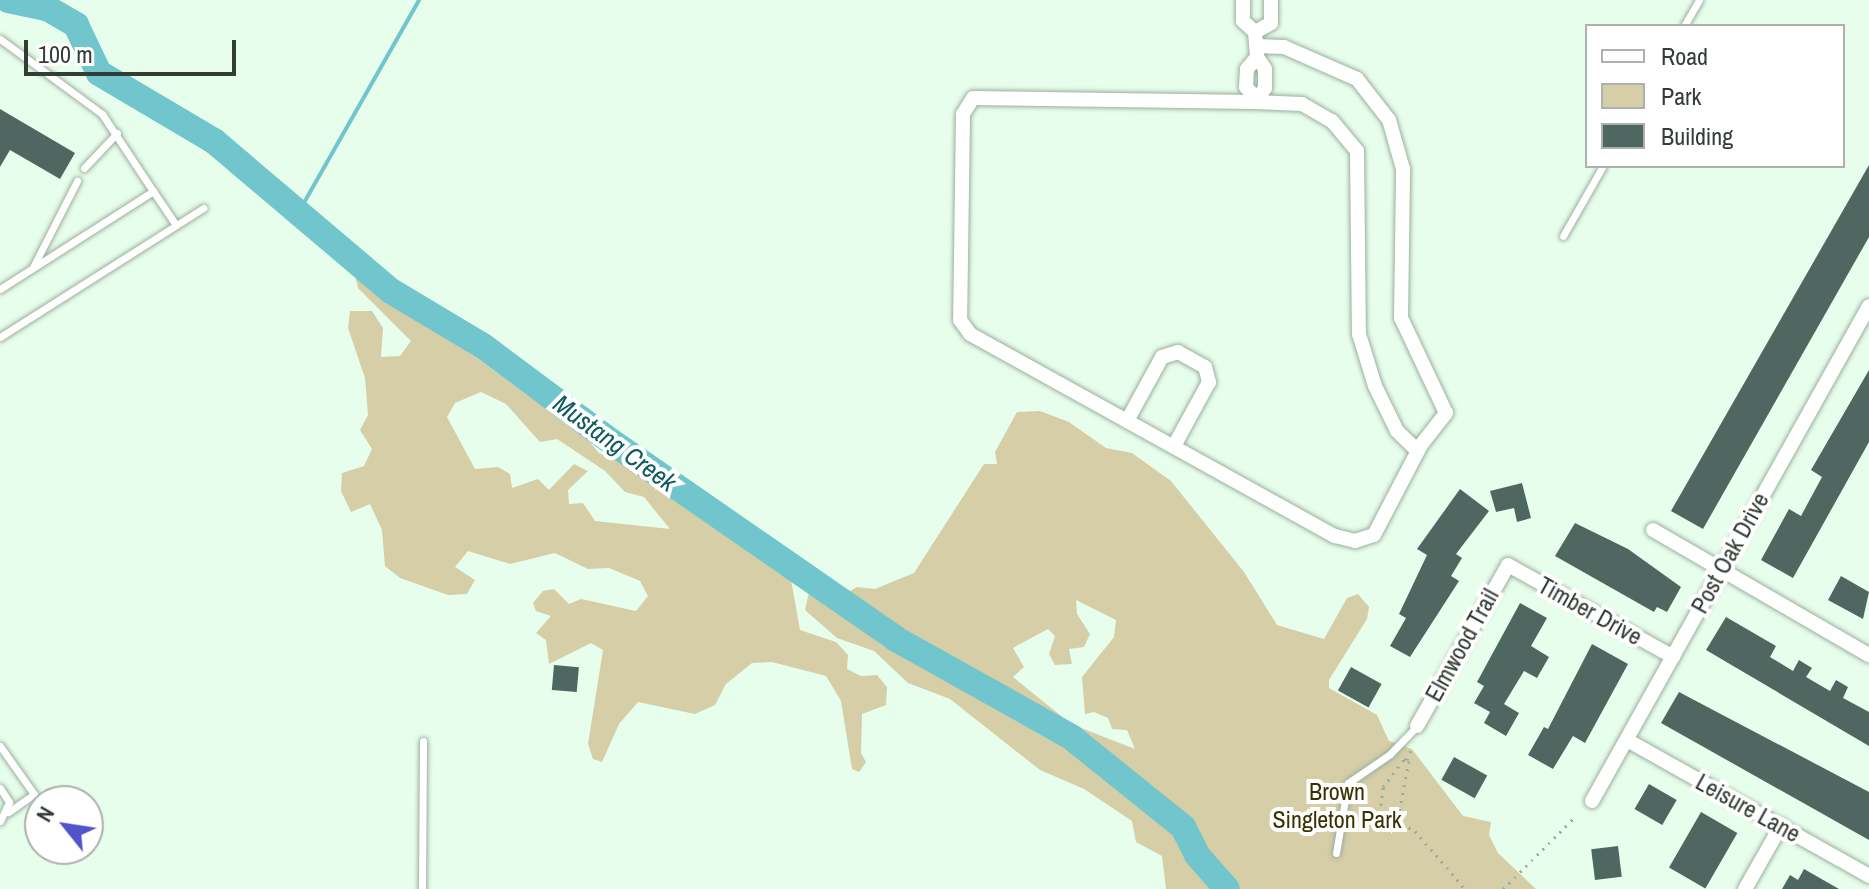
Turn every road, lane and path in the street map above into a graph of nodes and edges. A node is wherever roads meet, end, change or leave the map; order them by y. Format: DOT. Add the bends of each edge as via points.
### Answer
graph roads {
  1 [pos="1243,0"];
  2 [pos="1271,0"];
  3 [pos="1699,0"];
  4 [pos="1685,24"];
  5 [pos="0,39"];
  6 [pos="1256,45"];
  7 [pos="1255,99"];
  8 [pos="117,133"];
  9 [pos="84,168"];
  10 [pos="1602,168"];
  11 [pos="77,181"];
  12 [pos="153,191"];
  13 [pos="203,208"];
  14 [pos="176,225"];
  15 [pos="1563,236"];
  16 [pos="32,269"];
  17 [pos="0,289"];
  18 [pos="1869,306"];
  19 [pos="0,337"];
  20 [pos="1127,421"];
  21 [pos="1174,446"];
  22 [pos="1418,451"];
  23 [pos="1653,530"];
  24 [pos="1508,565"];
  25 [pos="1723,567"];
  26 [pos="1869,655"];
  27 [pos="1673,657"];
  28 [pos="1417,726"];
  29 [pos="1627,740"];
  30 [pos="423,741"];
  31 [pos="0,746"];
  32 [pos="0,788"];
  33 [pos="1592,801"];
  34 [pos="1342,811"];
  35 [pos="8,812"];
  36 [pos="1380,813"];
  37 [pos="1575,817"];
  38 [pos="0,821"];
  39 [pos="1397,823"];
  40 [pos="1781,826"];
  41 [pos="1336,853"];
  42 [pos="1869,876"];
  43 [pos="422,889"];
  44 [pos="1465,889"];
  45 [pos="1503,889"];
  46 [pos="1745,889"];
  1 -- 6 [label="street" via="1243,21"];
  2 -- 6 [label="street" via="1271,23"];
  3 -- 4 [label="lane"];
  5 -- 8 [label="lane" via="91,103"];
  6 -- 7 [label="street" via="1265,88"];
  6 -- 22 [label="street" via="1284,47 1357,79 1389,120 1403,169 1401,318 1446,413"];
  7 -- 20 [label="street" via="990,95 973,98 963,114 960,320 970,334"];
  7 -- 22 [label="street" via="1302,104 1332,121 1357,151 1359,334 1375,386 1397,431"];
  8 -- 9 [label="lane"];
  8 -- 12 [label="lane"];
  10 -- 15 [label="lane"];
  11 -- 16 [label="lane"];
  12 -- 14 [label="lane"];
  12 -- 16 [label="lane"];
  13 -- 14 [label="lane"];
  14 -- 19 [label="lane"];
  16 -- 17 [label="lane"];
  18 -- 25 [label="street, Post Oak Drive"];
  20 -- 21 [label="street"];
  20 -- 21 [label="street" via="1162,357 1178,352 1205,367 1209,382"];
  21 -- 22 [label="street" via="1335,536 1355,541 1374,535"];
  23 -- 25 [label="street"];
  24 -- 27 [label="street, Timber Drive"];
  24 -- 28 [label="street, Elmwood Trail"];
  25 -- 26 [label="street"];
  25 -- 27 [label="street, Post Oak Drive"];
  27 -- 29 [label="street, Post Oak Drive"];
  28 -- 34 [label="lane" via="1390,754 1348,783"];
  29 -- 33 [label="street, Post Oak Drive"];
  29 -- 40 [label="street, Leisure Lane"];
  30 -- 43 [label="lane"];
  31 -- 35 [label="lane" via="34,794"];
  32 -- 35 [label="lane" via="9,802"];
  34 -- 36 [label="path"];
  34 -- 41 [label="lane"];
  35 -- 38 [label="lane"];
  36 -- 39 [label="path"];
  36 -- 39 [label="path" via="1383,787 1404,759 1409,761"];
  37 -- 45 [label="path"];
  39 -- 44 [label="path" via="1415,831"];
  40 -- 42 [label="street, Leisure Lane"];
  40 -- 46 [label="street"];
}
